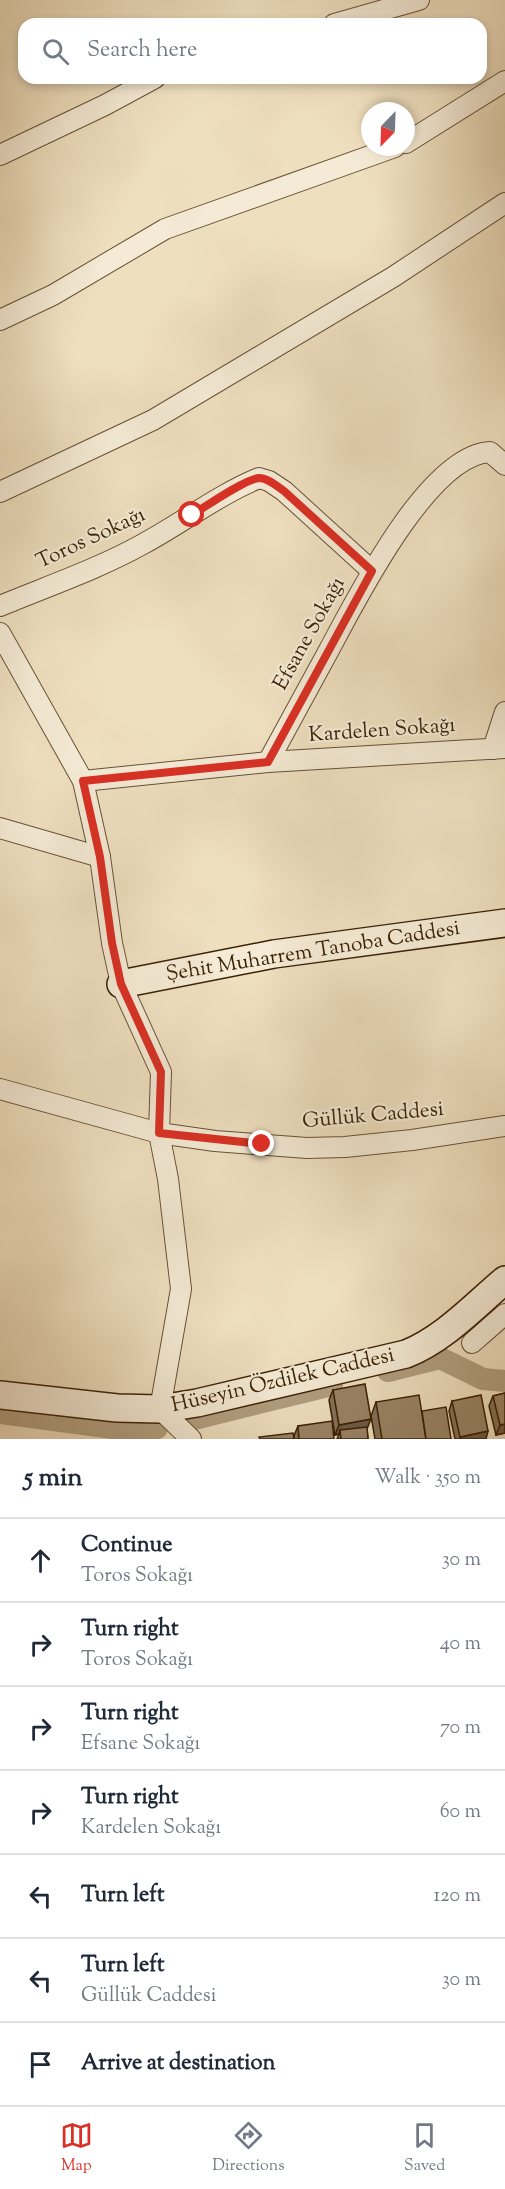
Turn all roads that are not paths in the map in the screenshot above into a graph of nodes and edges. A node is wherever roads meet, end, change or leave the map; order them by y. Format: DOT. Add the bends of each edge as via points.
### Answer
graph roads {
  1 [pos="419,0"];
  2 [pos="355,18"];
  3 [pos="505,81"];
  4 [pos="144,84"];
  5 [pos="415,137"];
  6 [pos="0,155"];
  7 [pos="370,156"];
  8 [pos="505,203"];
  9 [pos="0,320"];
  10 [pos="505,465"];
  11 [pos="0,492"];
  12 [pos="372,571"];
  13 [pos="0,606"];
  14 [pos="0,633"];
  15 [pos="505,712"];
  16 [pos="499,748"];
  17 [pos="268,762"];
  18 [pos="83,781"];
  19 [pos="0,828"];
  20 [pos="100,857"];
  21 [pos="505,923"];
  22 [pos="121,984"];
  23 [pos="0,1089"];
  24 [pos="505,1126"];
  25 [pos="159,1133"];
  26 [pos="505,1280"];
  27 [pos="505,1314"];
  28 [pos="472,1343"];
  29 [pos="0,1395"];
  30 [pos="160,1409"];
  31 [pos="191,1439"];
  1 -- 2 [label="street"];
  3 -- 5 [label="street"];
  4 -- 6 [label="street"];
  7 -- 9 [label="street" via="165,229 52,295"];
  8 -- 11 [label="street" via="393,277 153,420"];
  10 -- 12 [label="street, Efsane Sokağı" via="490,452 455,469 416,507"];
  12 -- 13 [label="street, Toros Sokağı" via="284,491 259,478 118,557"];
  12 -- 17 [label="street, Efsane Sokağı"];
  14 -- 18 [label="street"];
  15 -- 16 [label="street"];
  16 -- 17 [label="street, Kardelen Sokağı"];
  17 -- 18 [label="street, Kardelen Sokağı"];
  18 -- 20 [label="street"];
  19 -- 20 [label="street"];
  20 -- 22 [label="street"];
  21 -- 22 [label="street, Şehit Muharrem Tanoba Caddesi" via="274,954"];
  22 -- 25 [label="street" via="161,1072"];
  23 -- 25 [label="street, Güllük Caddesi"];
  24 -- 25 [label="street, Güllük Caddesi" via="412,1140 307,1148"];
  25 -- 30 [label="street" via="181,1289"];
  26 -- 30 [label="street, Hüseyin Özdilek Caddesi" via="433,1340 406,1354"];
  27 -- 28 [label="street"];
  29 -- 30 [label="street, Hüseyin Özdilek Caddesi"];
  30 -- 31 [label="street"];
}
